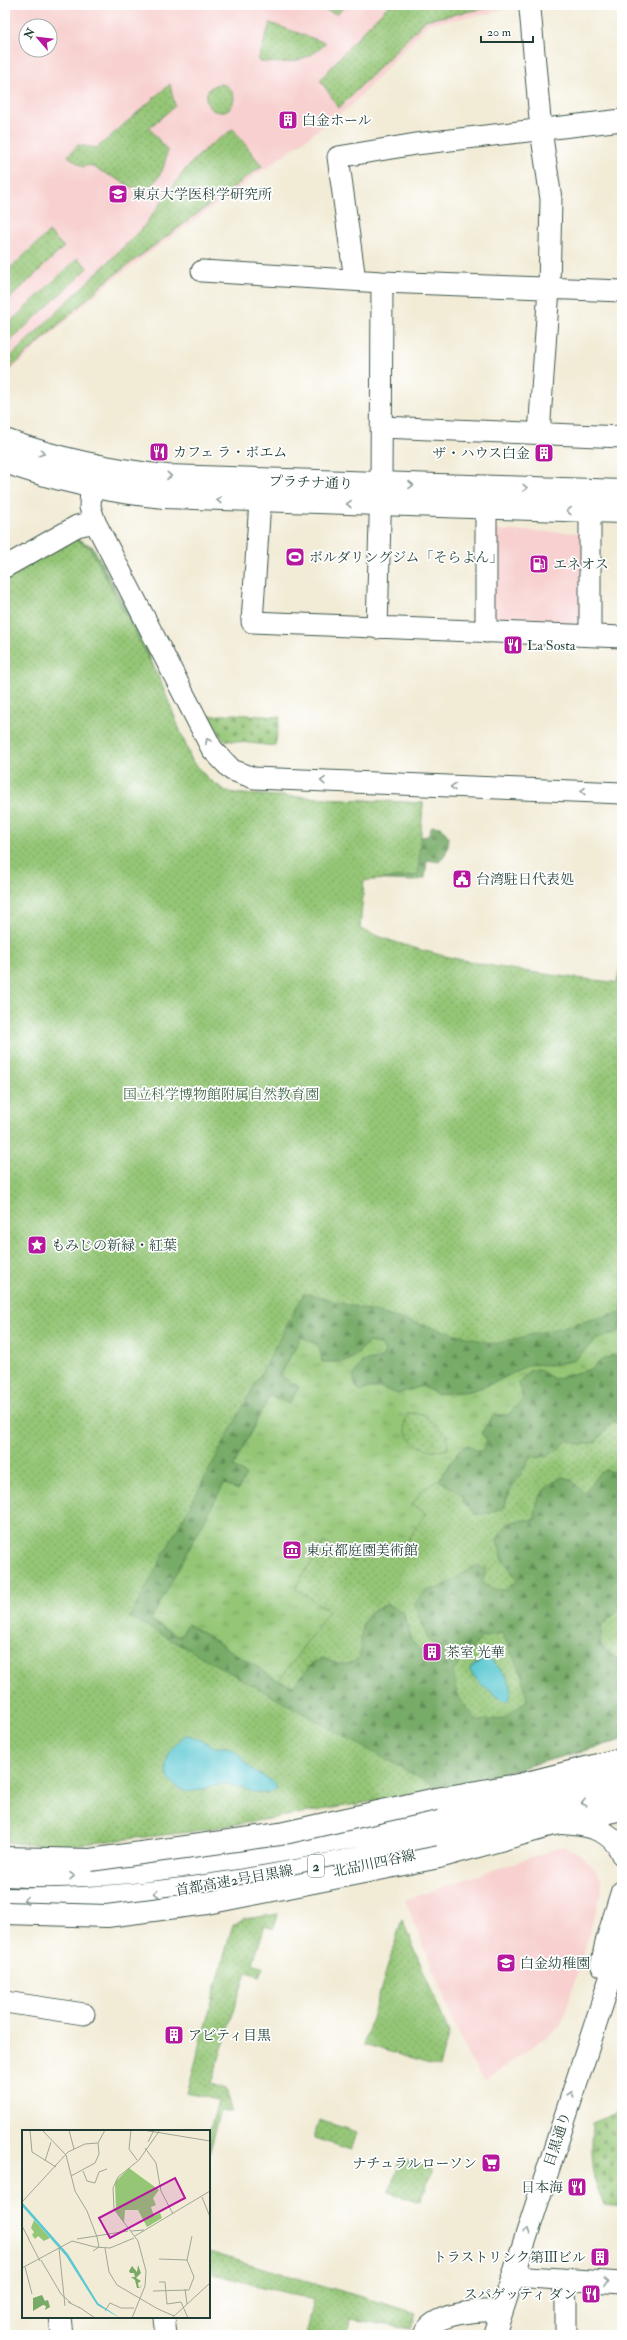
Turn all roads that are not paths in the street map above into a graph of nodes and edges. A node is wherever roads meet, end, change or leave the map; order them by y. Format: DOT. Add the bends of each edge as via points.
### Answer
graph roads {
  1 [pos="530,9"];
  2 [pos="622,120"];
  3 [pos="541,130"];
  4 [pos="202,271"];
  5 [pos="355,280"];
  6 [pos="382,282"];
  7 [pos="549,288"];
  8 [pos="622,291"];
  9 [pos="381,427"];
  10 [pos="539,434"];
  11 [pos="622,437"];
  12 [pos="5,440"];
  13 [pos="5,462"];
  14 [pos="91,476"];
  15 [pos="381,484"];
  16 [pos="486,487"];
  17 [pos="622,491"];
  18 [pos="260,501"];
  19 [pos="379,505"];
  20 [pos="486,508"];
  21 [pos="590,511"];
  22 [pos="622,512"];
  23 [pos="95,522"];
  24 [pos="5,567"];
  25 [pos="377,628"];
  26 [pos="486,632"];
  27 [pos="590,635"];
  28 [pos="622,637"];
  29 [pos="622,793"];
  30 [pos="622,1759"];
  31 [pos="622,1773"];
  32 [pos="528,1783"];
  33 [pos="622,1794"];
  34 [pos="622,1809"];
  35 [pos="561,1823"];
  36 [pos="5,1853"];
  37 [pos="622,1854"];
  38 [pos="5,1858"];
  39 [pos="5,1875"];
  40 [pos="622,1892"];
  41 [pos="5,1899"];
  42 [pos="5,1914"];
  43 [pos="622,1943"];
  44 [pos="5,2002"];
  45 [pos="84,2014"];
  46 [pos="589,2041"];
  47 [pos="513,2276"];
  48 [pos="562,2280"];
  49 [pos="622,2282"];
  50 [pos="502,2311"];
  51 [pos="60,2318"];
  52 [pos="164,2318"];
  53 [pos="62,2335"];
  54 [pos="166,2335"];
  55 [pos="424,2335"];
  56 [pos="494,2335"];
  57 [pos="566,2335"];
  1 -- 3 [label="street"];
  2 -- 3 [label="street"];
  3 -- 5 [label="street" via="416,144 338,157"];
  3 -- 7 [label="street" via="551,199"];
  4 -- 5 [label="street"];
  5 -- 6 [label="street"];
  6 -- 7 [label="street"];
  6 -- 9 [label="street"];
  7 -- 8 [label="street"];
  7 -- 10 [label="street"];
  9 -- 10 [label="street"];
  9 -- 15 [label="street"];
  10 -- 11 [label="street"];
  12 -- 14 [label="main road, プラチナ通り, one-way" via="58,457"];
  13 -- 14 [label="main road, プラチナ通り"];
  14 -- 15 [label="main road, プラチナ通り, one-way" via="167,476"];
  18 -- 14 [label="main road, プラチナ通り, one-way" via="128,494"];
  14 -- 23 [label="street" via="90,506"];
  15 -- 16 [label="main road, プラチナ通り, one-way"];
  15 -- 19 [label="street"];
  16 -- 17 [label="main road, プラチナ通り, one-way"];
  16 -- 20 [label="street"];
  19 -- 18 [label="main road, プラチナ通り, one-way"];
  18 -- 25 [label="street" via="252,622"];
  19 -- 20 [label="main road, プラチナ通り"];
  19 -- 25 [label="street"];
  21 -- 20 [label="main road, プラチナ通り, one-way"];
  20 -- 26 [label="street"];
  21 -- 22 [label="main road, プラチナ通り"];
  21 -- 27 [label="street"];
  23 -- 24 [label="street" via="77,526"];
  29 -- 23 [label="street, one-way" via="254,778 232,770 212,749"];
  25 -- 26 [label="street"];
  26 -- 27 [label="street"];
  27 -- 28 [label="street"];
  30 -- 32 [label="main road"];
  39 -- 31 [label="main road, 首都高速2号目黒線 / 2, one-way" via="88,1875 176,1869 316,1845"];
  32 -- 36 [label="main road" via="372,1822 216,1848 124,1858"];
  32 -- 38 [label="main road, bridge" via="436,1799 264,1837 90,1860"];
  33 -- 41 [label="main road, 首都高速2号目黒線 / 2, one-way" via="335,1862 184,1890 117,1897"];
  34 -- 35 [label="main road, 北品川四谷線"];
  35 -- 37 [label="main road" via="583,1824 603,1832 619,1845"];
  35 -- 42 [label="main road, 北品川四谷線" via="141,1913"];
  35 -- 42 [label="main road, bridge" via="439,1857 207,1903 107,1916"];
  40 -- 46 [label="main road" via="606,1944"];
  43 -- 46 [label="main road, 目黒通り"];
  44 -- 45 [label="street"];
  47 -- 46 [label="main road, 目黒通り, one-way"];
  47 -- 48 [label="street"];
  47 -- 50 [label="main road, 目黒通り"];
  48 -- 49 [label="street, one-way"];
  48 -- 57 [label="street" via="566,2302"];
  50 -- 55 [label="street" via="478,2310 438,2320"];
  50 -- 56 [label="main road, 目黒通り"];
  51 -- 53 [label="street"];
  52 -- 54 [label="street"];
}
